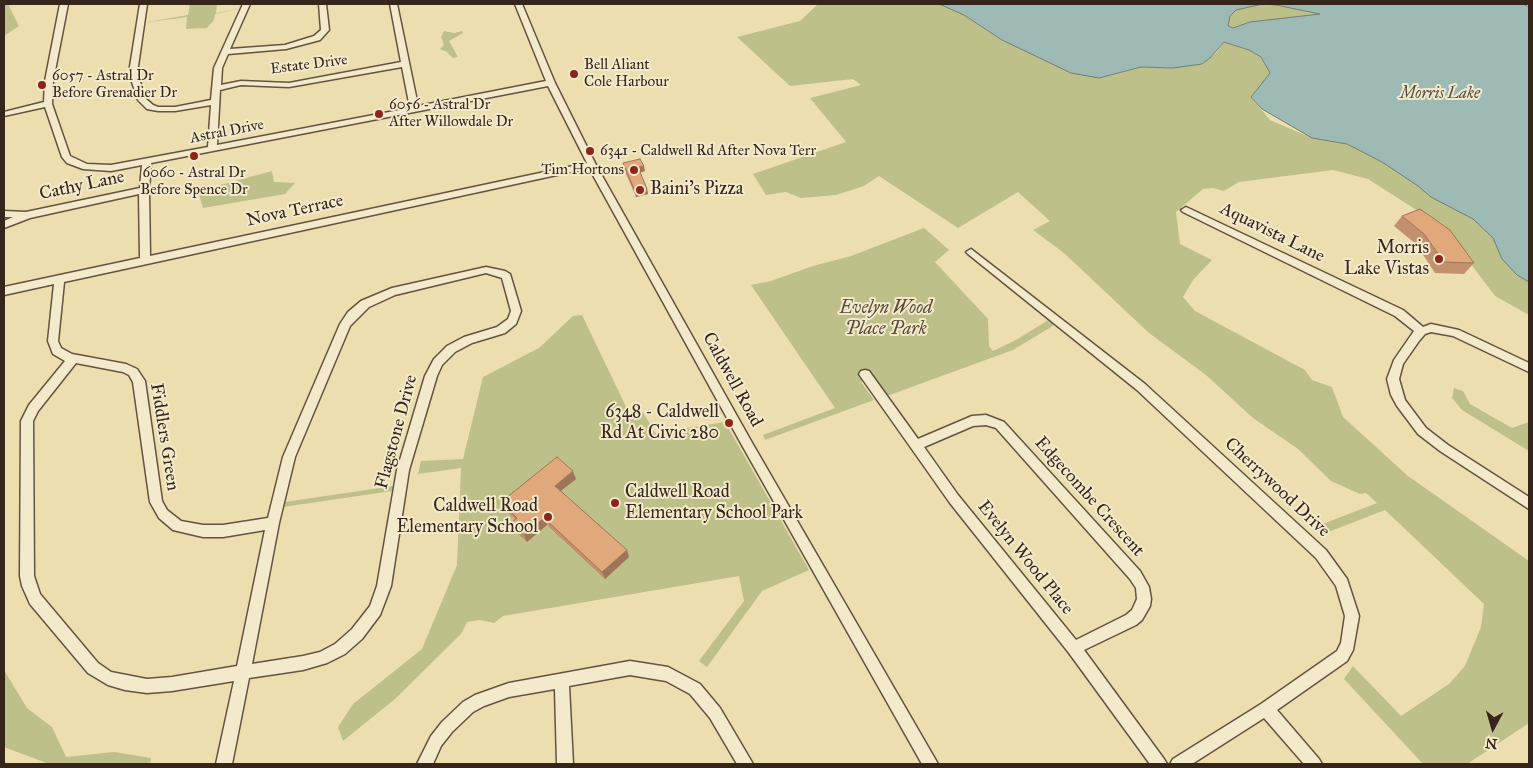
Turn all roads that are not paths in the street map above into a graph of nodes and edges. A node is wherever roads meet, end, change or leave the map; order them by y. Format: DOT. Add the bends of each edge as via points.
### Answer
graph roads {
  1 [pos="64,4"];
  2 [pos="143,4"];
  3 [pos="246,4"];
  4 [pos="322,4"];
  5 [pos="393,4"];
  6 [pos="519,4"];
  7 [pos="225,52"];
  8 [pos="405,64"];
  9 [pos="551,83"];
  10 [pos="216,88"];
  11 [pos="216,102"];
  12 [pos="48,104"];
  13 [pos="414,109"];
  14 [pos="4,114"];
  15 [pos="212,148"];
  16 [pos="147,162"];
  17 [pos="592,164"];
  18 [pos="144,190"];
  19 [pos="1186,210"];
  20 [pos="4,214"];
  21 [pos="27,215"];
  22 [pos="4,225"];
  23 [pos="971,252"];
  24 [pos="145,260"];
  25 [pos="59,280"];
  26 [pos="4,291"];
  27 [pos="1421,331"];
  28 [pos="73,359"];
  29 [pos="1529,368"];
  30 [pos="865,374"];
  31 [pos="915,446"];
  32 [pos="1529,504"];
  33 [pos="273,523"];
  34 [pos="1074,648"];
  35 [pos="242,672"];
  36 [pos="562,680"];
  37 [pos="1266,709"];
  38 [pos="224,764"];
  39 [pos="425,764"];
  40 [pos="565,764"];
  41 [pos="745,764"];
  42 [pos="930,764"];
  43 [pos="1159,764"];
  44 [pos="1178,764"];
  45 [pos="1314,764"];
  1 -- 12 [label="street, Astral Drive" via="49,81"];
  2 -- 11 [label="street" via="133,73 142,100 158,110"];
  3 -- 7 [label="street"];
  4 -- 7 [label="street" via="325,31 317,38 286,47"];
  5 -- 8 [label="street"];
  6 -- 9 [label="street, Caldwell Road"];
  7 -- 10 [label="street" via="218,68"];
  8 -- 10 [label="street, Estate Drive" via="290,85 241,83"];
  8 -- 13 [label="street"];
  9 -- 13 [label="street, Astral Drive"];
  9 -- 17 [label="street, Caldwell Road"];
  10 -- 11 [label="street"];
  11 -- 15 [label="street"];
  12 -- 14 [label="street"];
  12 -- 16 [label="street, Astral Drive" via="70,161 100,168"];
  13 -- 15 [label="street, Astral Drive"];
  15 -- 16 [label="street, Astral Drive"];
  16 -- 18 [label="street"];
  17 -- 24 [label="street, Nova Terrace"];
  17 -- 42 [label="street, Caldwell Road"];
  18 -- 21 [label="street, Cathy Lane"];
  18 -- 24 [label="street"];
  19 -- 27 [label="street, Aquavista Lane" via="1399,313"];
  20 -- 21 [label="street, Cathy Lane"];
  21 -- 22 [label="street, Cathy Lane"];
  23 -- 37 [label="street, Cherrywood Drive" via="1141,388 1333,568 1342,583 1352,616 1348,644 1334,663"];
  24 -- 25 [label="street, Nova Terrace"];
  25 -- 26 [label="street, Nova Terrace"];
  25 -- 28 [label="street, Fiddlers Green" via="53,344 60,355"];
  27 -- 29 [label="street" via="1436,328 1455,332"];
  27 -- 32 [label="street" via="1395,370 1393,379 1401,403 1414,422 1433,439"];
  28 -- 33 [label="street, Fiddlers Green" via="122,367 138,378 156,502 167,519 185,528 203,531"];
  28 -- 35 [label="street" via="33,408 27,421 27,576 31,592 88,663 108,678 156,686"];
  30 -- 31 [label="street, Evelyn Wood Place"];
  31 -- 34 [label="street, Evelyn Wood Place"];
  31 -- 34 [label="street, Edgecombe Crescent" via="975,420 1000,425 1135,575 1144,599 1137,615"];
  33 -- 35 [label="street, Flagstone Drive"];
  33 -- 35 [label="street, Flagstone Drive" via="289,457 352,314 372,300 392,292 482,271 496,271 506,276 516,311 512,321 501,330 455,346 442,357 431,376 403,470 383,594 369,620 346,644 322,658"];
  34 -- 43 [label="street, Evelyn Wood Place"];
  35 -- 38 [label="street, Flagstone Drive"];
  36 -- 39 [label="street" via="509,690 468,707 436,741"];
  36 -- 40 [label="street"];
  36 -- 41 [label="street" via="630,668 668,674 695,689 707,702"];
  37 -- 44 [label="street, Cherrywood Drive"];
  37 -- 45 [label="street"];
}
